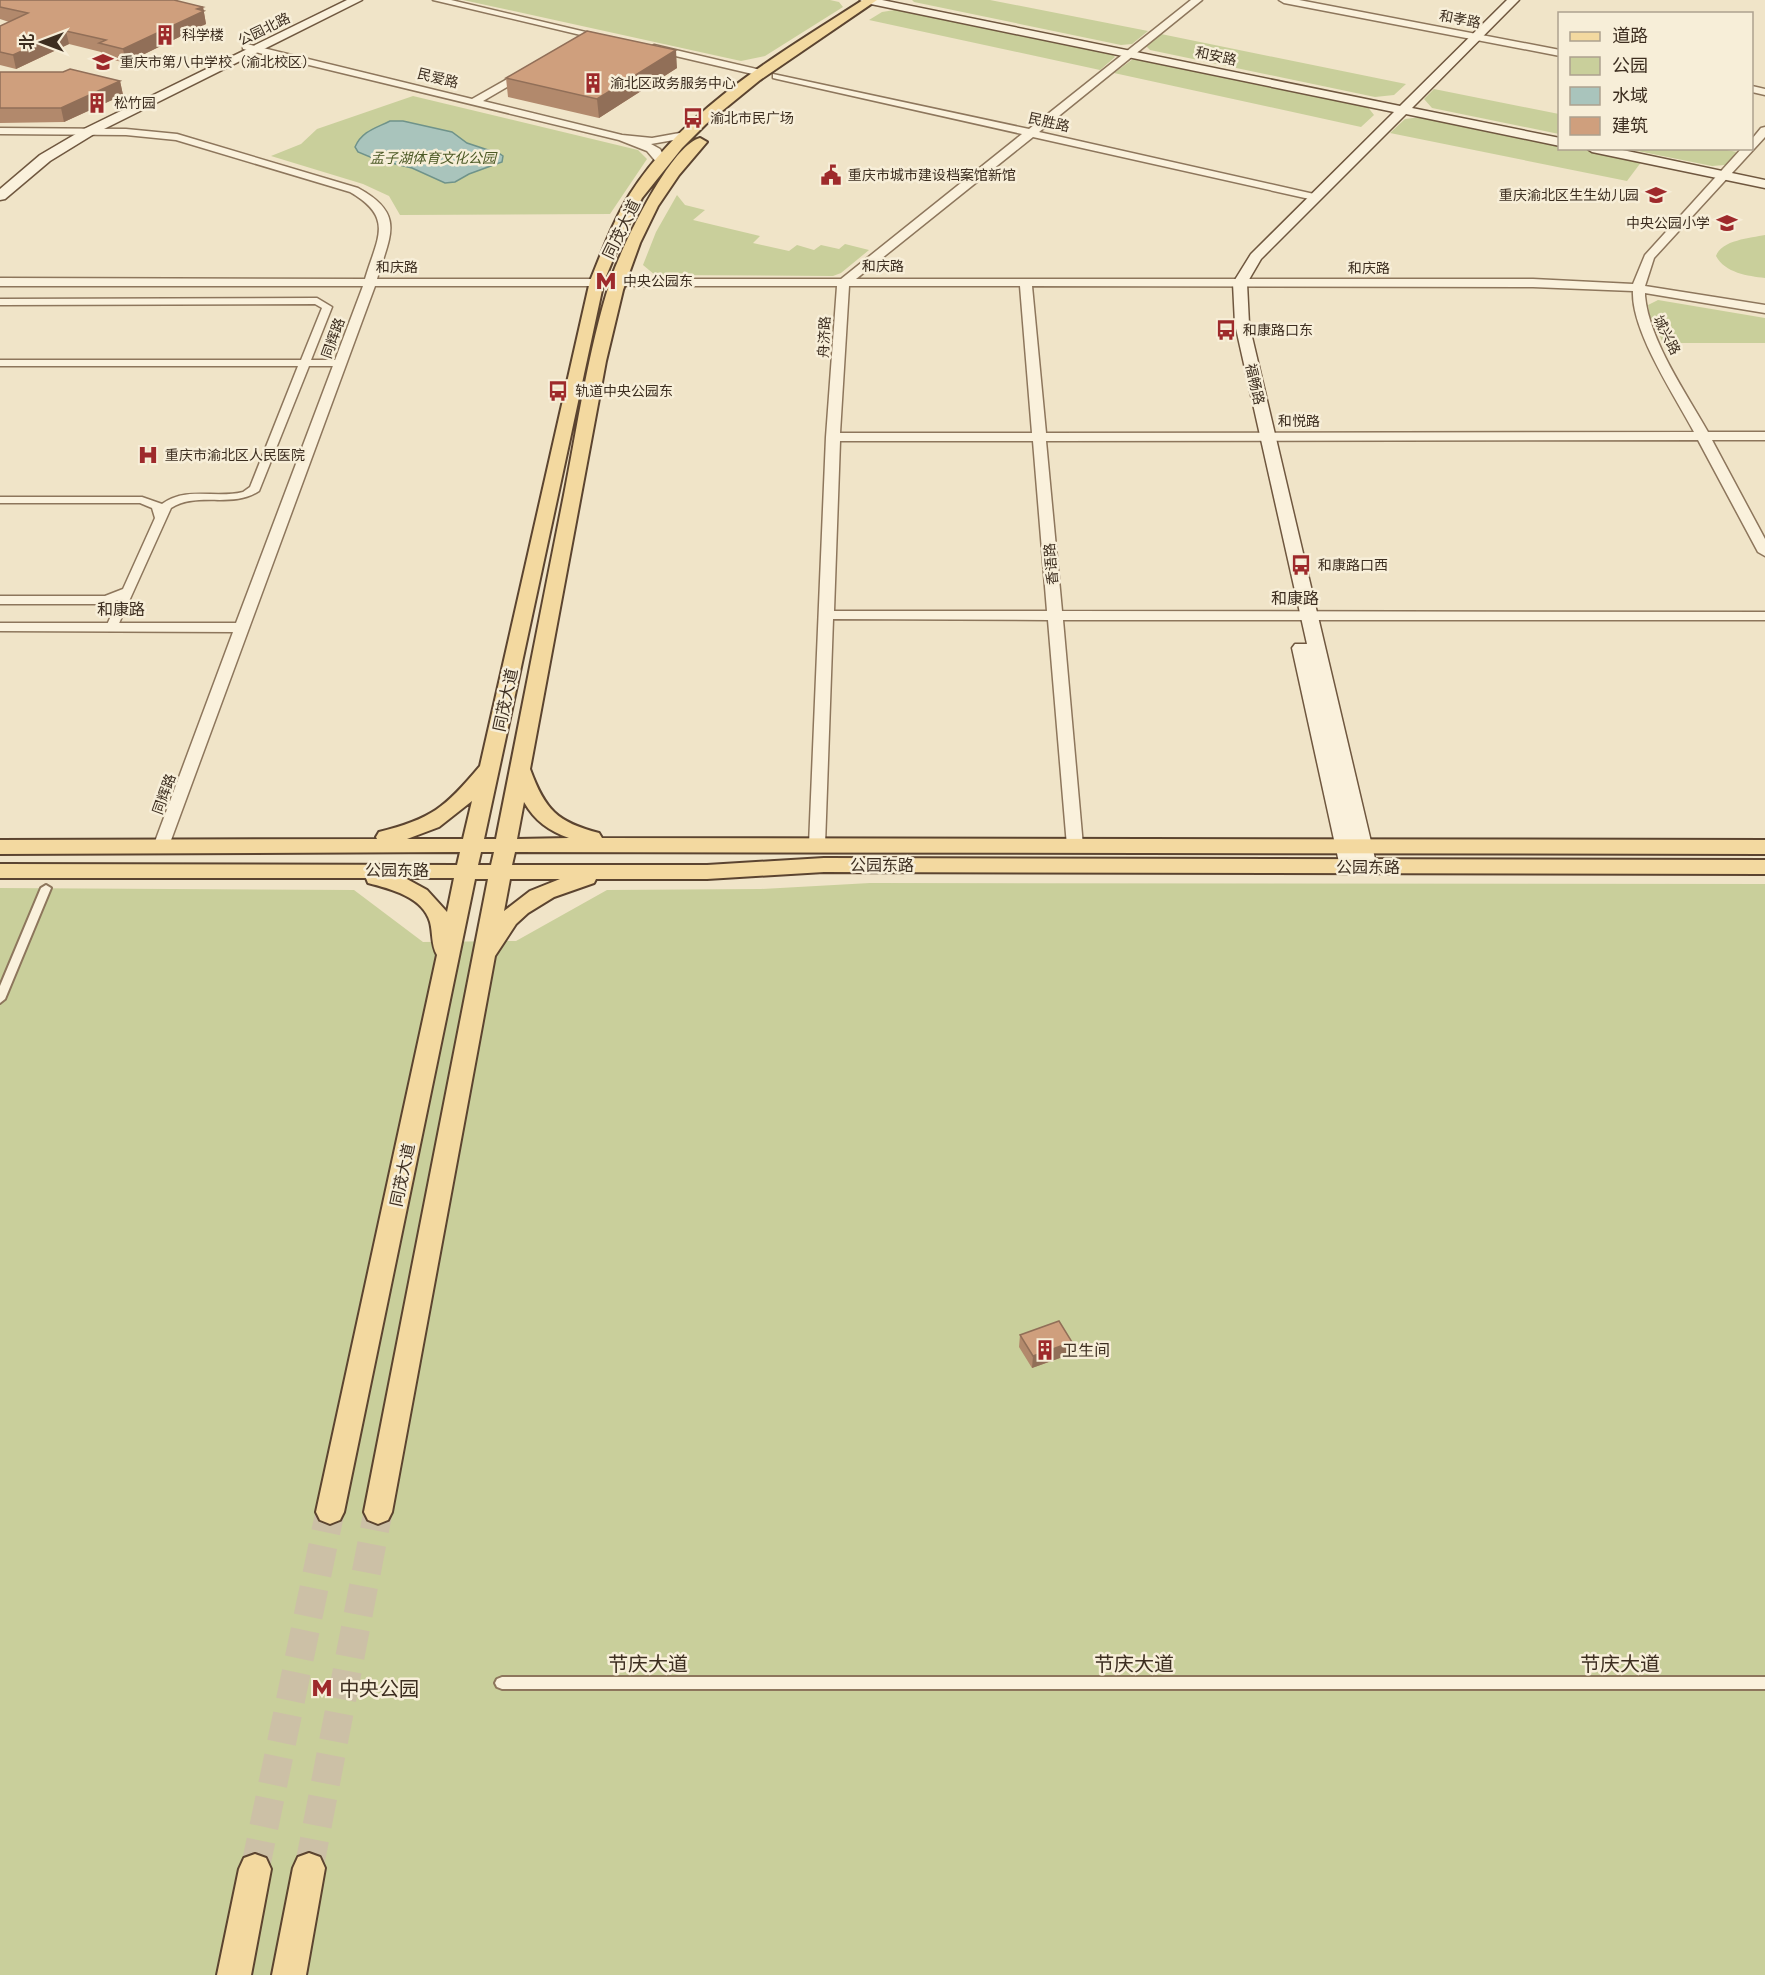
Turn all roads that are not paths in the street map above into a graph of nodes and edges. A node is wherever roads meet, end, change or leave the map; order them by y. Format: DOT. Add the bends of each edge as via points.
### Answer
graph roads {
  1 [pos="341,0"];
  2 [pos="356,0"];
  3 [pos="438,0"];
  4 [pos="1197,0"];
  5 [pos="1284,0"];
  6 [pos="1498,0"];
  7 [pos="1513,0"];
  8 [pos="880,1"];
  9 [pos="590,34"];
  10 [pos="1469,36"];
  11 [pos="613,39"];
  12 [pos="574,44"];
  13 [pos="647,47"];
  14 [pos="252,48"];
  15 [pos="1131,51"];
  16 [pos="1558,53"];
  17 [pos="535,67"];
  18 [pos="769,74"];
  19 [pos="474,102"];
  20 [pos="1399,106"];
  21 [pos="1765,130"];
  22 [pos="0,131"];
  23 [pos="76,131"];
  24 [pos="90,131"];
  25 [pos="1029,133"];
  26 [pos="685,135"];
  27 [pos="1558,136"];
  28 [pos="622,138"];
  29 [pos="1558,142"];
  30 [pos="1753,144"];
  31 [pos="1603,150"];
  32 [pos="1627,150"];
  33 [pos="1746,150"];
  34 [pos="662,162"];
  35 [pos="1726,173"];
  36 [pos="1765,179"];
  37 [pos="0,183"];
  38 [pos="1765,184"];
  39 [pos="0,196"];
  40 [pos="1309,196"];
  41 [pos="0,282"];
  42 [pos="596,284"];
  43 [pos="617,284"];
  44 [pos="844,284"];
  45 [pos="235,285"];
  46 [pos="369,285"];
  47 [pos="1026,285"];
  48 [pos="1234,285"];
  49 [pos="0,288"];
  50 [pos="1637,291"];
  51 [pos="0,302"];
  52 [pos="227,302"];
  53 [pos="1765,309"];
  54 [pos="1765,315"];
  55 [pos="0,363"];
  56 [pos="305,363"];
  57 [pos="340,363"];
  58 [pos="1260,436"];
  59 [pos="1704,436"];
  60 [pos="1765,436"];
  61 [pos="833,437"];
  62 [pos="1040,437"];
  63 [pos="0,500"];
  64 [pos="161,518"];
  65 [pos="1765,552"];
  66 [pos="128,591"];
  67 [pos="0,600"];
  68 [pos="826,615"];
  69 [pos="1055,615"];
  70 [pos="1301,616"];
  71 [pos="1765,616"];
  72 [pos="0,627"];
  73 [pos="112,627"];
  74 [pos="242,628"];
  75 [pos="519,766"];
  76 [pos="490,767"];
  77 [pos="473,845"];
  78 [pos="504,845"];
  79 [pos="620,845"];
  80 [pos="818,845"];
  81 [pos="325,846"];
  82 [pos="1075,846"];
  83 [pos="0,847"];
  84 [pos="161,847"];
  85 [pos="1765,847"];
  86 [pos="1356,857"];
  87 [pos="1765,867"];
  88 [pos="467,870"];
  89 [pos="499,870"];
  90 [pos="0,871"];
  91 [pos="318,871"];
  92 [pos="615,871"];
  93 [pos="46,888"];
  94 [pos="447,959"];
  95 [pos="483,959"];
  96 [pos="0,999"];
  97 [pos="330,1512"];
  98 [pos="378,1512"];
  99 [pos="502,1683"];
  100 [pos="1765,1683"];
  101 [pos="309,1868"];
  102 [pos="255,1869"];
  103 [pos="234,1975"];
  104 [pos="289,1975"];
  1 -- 14 [label="main road, 公园北路"];
  2 -- 14 [label="main road, 公园北路"];
  3 -- 9 [label="street"];
  4 -- 15 [label="street"];
  5 -- 10 [label="street, 和孝路"];
  6 -- 10 [label="main road"];
  7 -- 10 [label="main road"];
  8 -- 15 [label="main road, 和安路"];
  8 -- 18 [label="main road, 同茂大道"];
  9 -- 11 [label="street"];
  9 -- 12 [label="street"];
  10 -- 16 [label="street, 和孝路"];
  10 -- 20 [label="main road"];
  13 -- 18 [label="street, 民胜路"];
  14 -- 19 [label="street, 民爱路"];
  14 -- 23 [label="main road, 公园北路"];
  14 -- 24 [label="main road, 公园北路"];
  15 -- 20 [label="main road, 和安路"];
  15 -- 25 [label="street"];
  17 -- 19 [label="street"];
  18 -- 25 [label="street, 民胜路"];
  18 -- 26 [label="main road, 同茂大道"];
  18 -- 43 [label="main road, 同茂大道" via="688,154 634,240"];
  19 -- 28 [label="street, 民爱路"];
  20 -- 27 [label="main road, 和安路"];
  20 -- 29 [label="main road, 和安路"];
  20 -- 40 [label="main road"];
  21 -- 30 [label="street"];
  22 -- 23 [label="street, 同辉路"];
  23 -- 24 [label="street, 同辉路"];
  23 -- 37 [label="main road, 公园北路" via="33,156"];
  24 -- 39 [label="main road, 公园北路" via="45,158"];
  24 -- 46 [label="street, 同辉路" via="177,137 354,190 372,200 383,214 386,228"];
  25 -- 40 [label="street, 民胜路"];
  25 -- 44 [label="street"];
  26 -- 28 [label="street" via="652,141"];
  26 -- 34 [label="main road, 同茂大道"];
  28 -- 34 [label="street" via="652,148"];
  31 -- 35 [label="main road"];
  32 -- 35 [label="main road"];
  33 -- 35 [label="street"];
  34 -- 42 [label="main road, 同茂大道" via="633,200"];
  35 -- 36 [label="main road"];
  35 -- 38 [label="main road"];
  35 -- 50 [label="street" via="1649,257"];
  40 -- 48 [label="main road" via="1245,256"];
  41 -- 45 [label="street, 和庆路"];
  42 -- 43 [label="street, 和庆路"];
  42 -- 46 [label="street, 和庆路"];
  42 -- 76 [label="main road, 同茂大道"];
  43 -- 44 [label="street, 和庆路"];
  43 -- 75 [label="main road, 同茂大道" via="598,361"];
  44 -- 47 [label="street, 和庆路"];
  44 -- 61 [label="street, 舟济路"];
  45 -- 46 [label="street, 和庆路"];
  45 -- 49 [label="street, 和庆路"];
  45 -- 52 [label="street"];
  46 -- 57 [label="street, 同辉路"];
  47 -- 48 [label="street, 和庆路"];
  47 -- 62 [label="street, 香语路"];
  48 -- 50 [label="street, 和庆路"];
  48 -- 58 [label="main road, 福畅路" via="1230,323"];
  50 -- 53 [label="street, 和庆路"];
  50 -- 54 [label="street, 和庆路"];
  50 -- 59 [label="street, 城兴路" via="1649,335"];
  51 -- 52 [label="street"];
  52 -- 56 [label="street" via="317,302 327,307"];
  55 -- 56 [label="street"];
  56 -- 57 [label="street"];
  56 -- 64 [label="street" via="255,489 244,496 176,500 166,506"];
  57 -- 74 [label="street, 同辉路"];
  58 -- 59 [label="street, 和悦路"];
  58 -- 62 [label="street, 和悦路"];
  58 -- 70 [label="main road, 福畅路"];
  59 -- 60 [label="street, 和悦路"];
  59 -- 65 [label="street, 城兴路"];
  61 -- 62 [label="street, 和悦路"];
  61 -- 68 [label="street, 舟济路"];
  62 -- 69 [label="street, 香语路"];
  63 -- 64 [label="street" via="142,500 157,506"];
  64 -- 66 [label="street"];
  66 -- 67 [label="street" via="107,600"];
  66 -- 73 [label="street"];
  68 -- 69 [label="street, 和康路"];
  68 -- 80 [label="street, 舟济路"];
  69 -- 70 [label="street, 和康路"];
  69 -- 82 [label="street, 香语路"];
  70 -- 71 [label="street, 和康路"];
  70 -- 86 [label="main road, 福畅路"];
  72 -- 73 [label="street, 和康路"];
  73 -- 74 [label="street, 和康路"];
  74 -- 84 [label="street, 同辉路"];
  75 -- 78 [label="main road, 同茂大道"];
  75 -- 79 [label="main road" via="530,800 547,821 574,834"];
  76 -- 77 [label="main road, 同茂大道"];
  76 -- 81 [label="main road" via="462,802 437,821 405,834"];
  77 -- 78 [label="main road, 公园东路"];
  77 -- 81 [label="main road, 公园东路"];
  77 -- 88 [label="main road, 同茂大道"];
  78 -- 79 [label="main road, 公园东路"];
  78 -- 89 [label="main road, 同茂大道"];
  79 -- 80 [label="main road, 公园东路"];
  80 -- 82 [label="main road, 公园东路"];
  81 -- 84 [label="main road, 公园东路"];
  82 -- 86 [label="main road, 公园东路"];
  83 -- 84 [label="main road, 公园东路"];
  85 -- 86 [label="main road, 公园东路"];
  86 -- 87 [label="main road, 公园东路"];
  86 -- 92 [label="main road, 公园东路"];
  88 -- 89 [label="main road, 公园东路"];
  88 -- 91 [label="main road, 公园东路"];
  88 -- 94 [label="main road, 同茂大道"];
  89 -- 92 [label="main road, 公园东路"];
  89 -- 95 [label="main road, 同茂大道"];
  90 -- 91 [label="main road, 公园东路"];
  91 -- 94 [label="main road" via="394,881 421,894 440,918"];
  92 -- 95 [label="main road" via="568,882 536,896 511,916"];
  93 -- 96 [label="street"];
  94 -- 97 [label="main road, 同茂大道"];
  95 -- 98 [label="main road, 同茂大道"];
  99 -- 100 [label="street, 节庆大道"];
  101 -- 104 [label="main road"];
  102 -- 103 [label="main road"];
}
